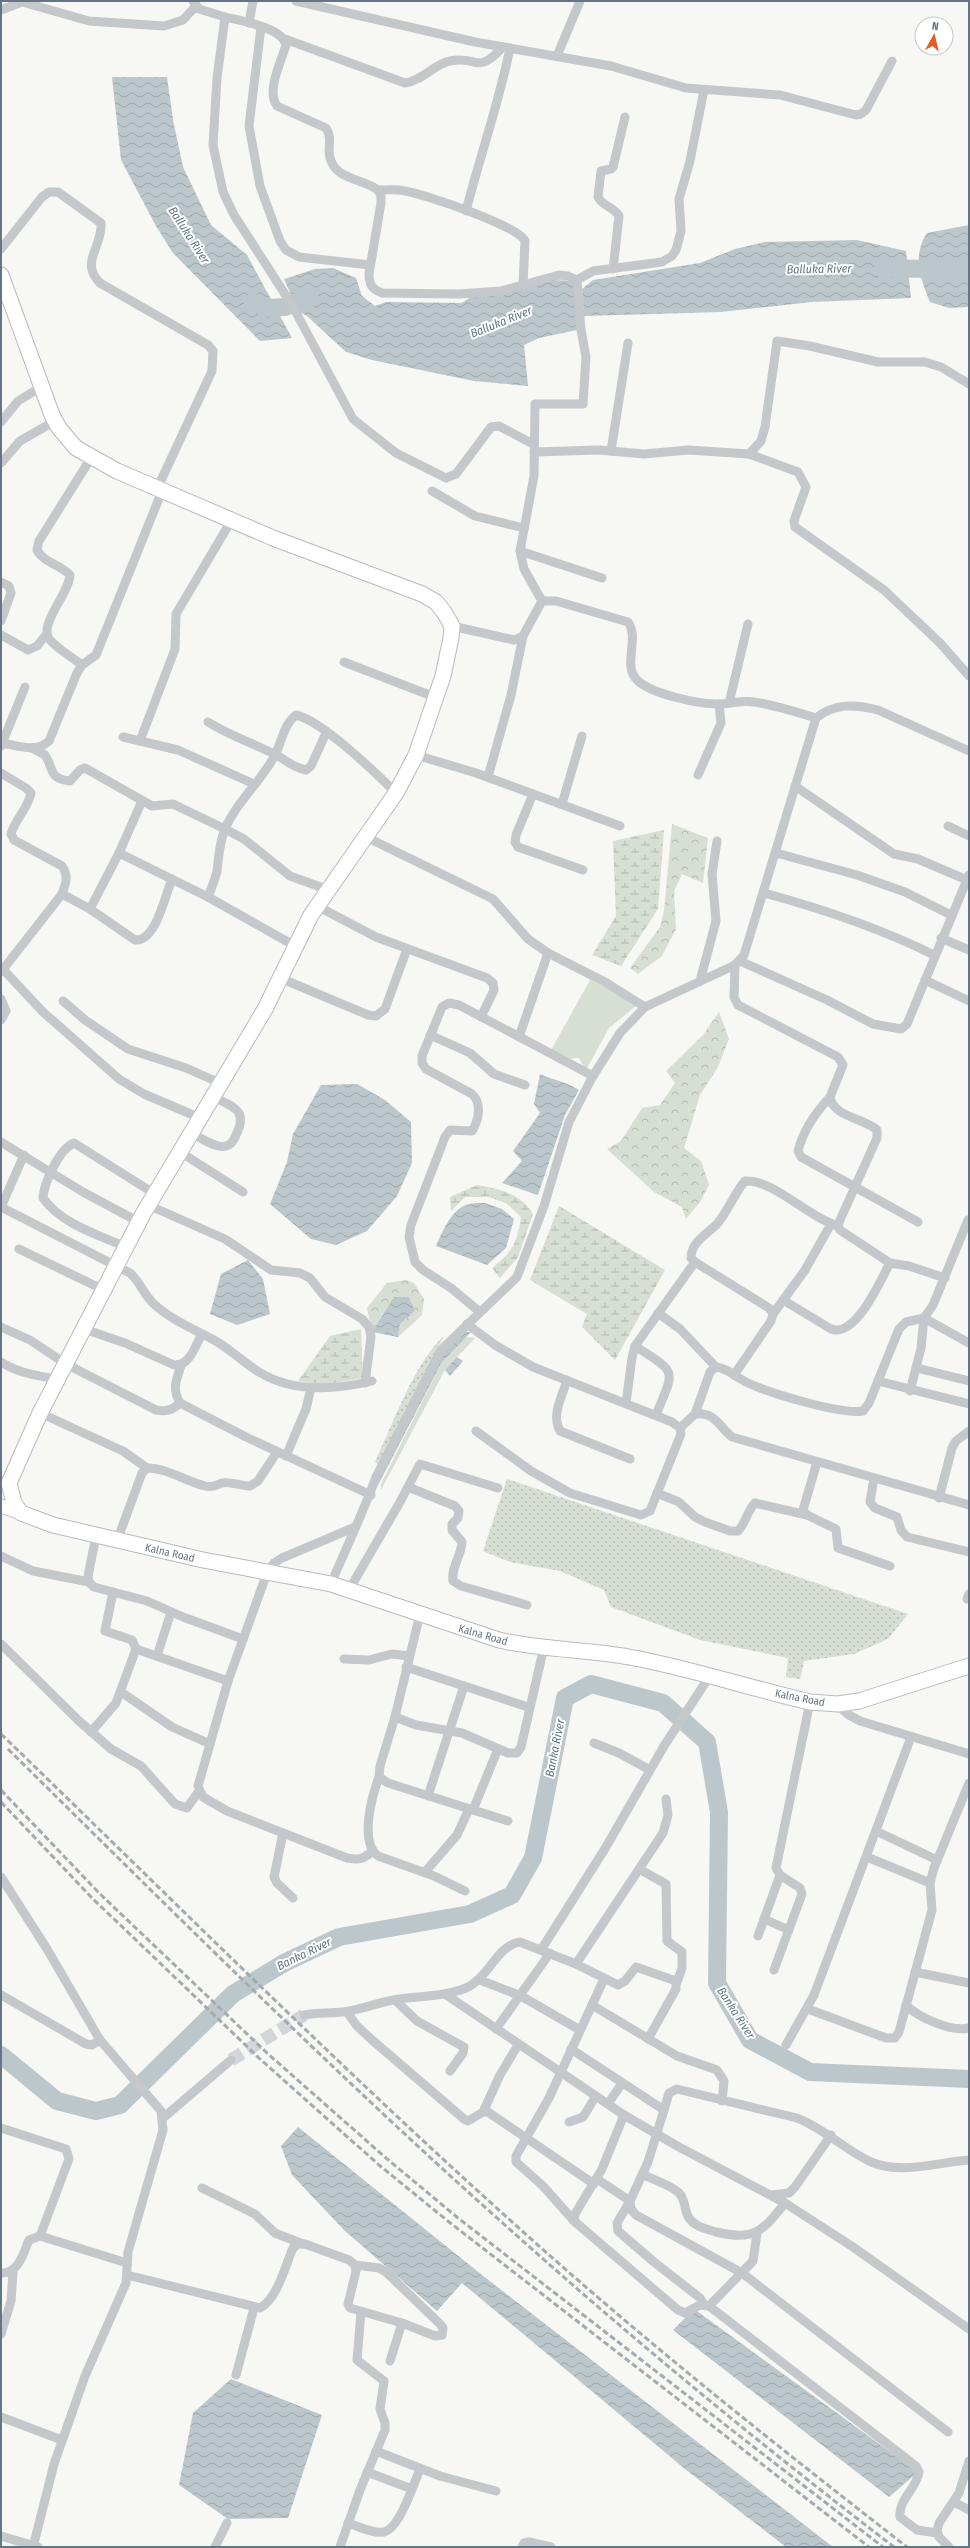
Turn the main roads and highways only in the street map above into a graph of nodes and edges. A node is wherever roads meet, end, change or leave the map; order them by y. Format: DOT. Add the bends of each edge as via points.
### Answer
graph roads {
  1 [pos="1,275"];
  2 [pos="5,1485"];
  3 [pos="969,1666"];
  1 -- 2 [label="main road" via="40,387 55,421 76,448 91,458 231,521 422,594 436,602 452,626 449,654 437,698 416,755 396,793 317,906 280,978 139,1222"];
  2 -- 3 [label="main road, Kalna Road" via="21,1513 53,1525 117,1541 331,1584 499,1640 631,1657 810,1702 836,1704 859,1701"];
}
